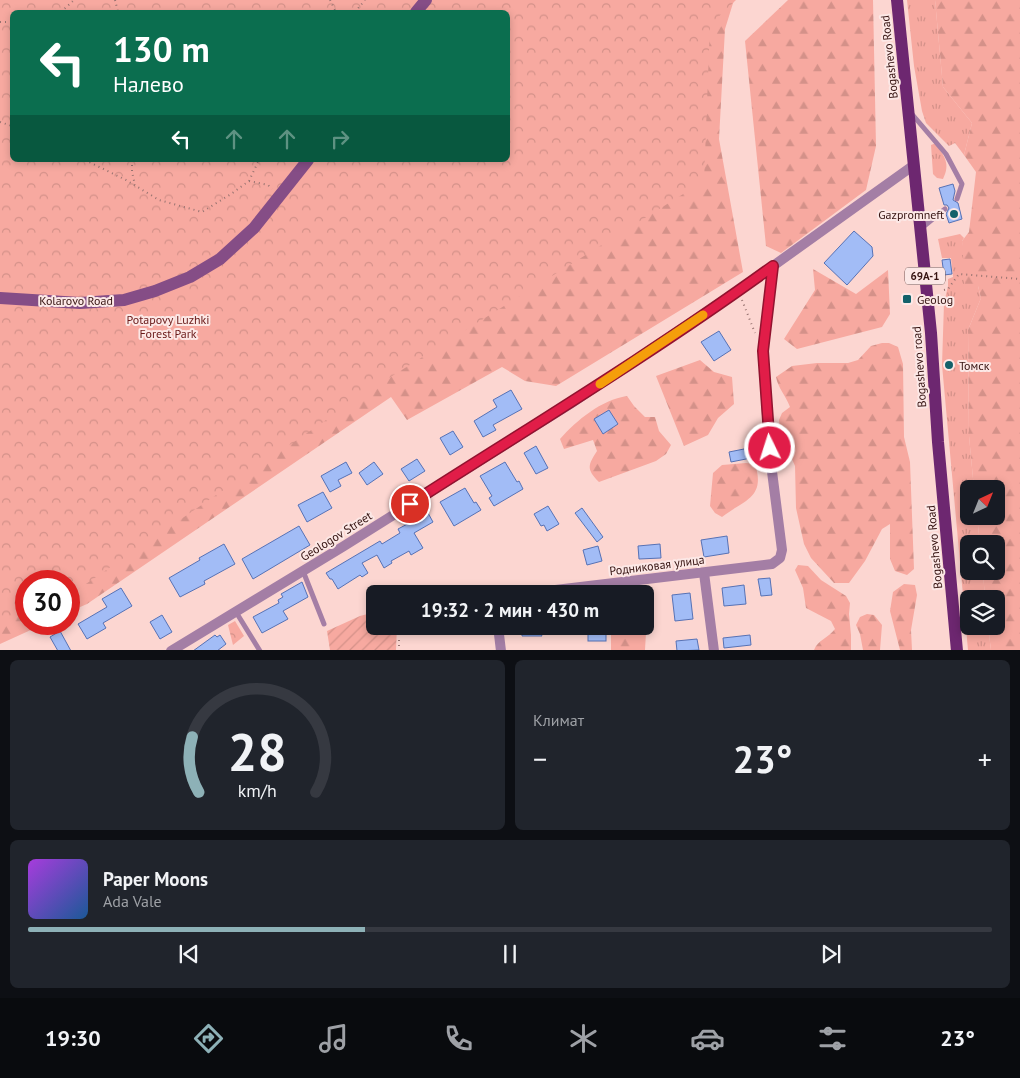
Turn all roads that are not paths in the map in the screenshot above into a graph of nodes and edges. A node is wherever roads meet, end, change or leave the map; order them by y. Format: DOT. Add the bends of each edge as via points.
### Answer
graph roads {
  1 [pos="426,0"];
  2 [pos="898,0"];
  3 [pos="418,10"];
  4 [pos="909,111"];
  5 [pos="306,162"];
  6 [pos="914,165"];
  7 [pos="957,199"];
  8 [pos="945,209"];
  9 [pos="920,228"];
  10 [pos="773,266"];
  11 [pos="0,298"];
  12 [pos="303,571"];
  13 [pos="704,573"];
  14 [pos="600,585"];
  15 [pos="236,612"];
  16 [pos="324,624"];
  17 [pos="499,635"];
  18 [pos="177,649"];
  19 [pos="260,650"];
  20 [pos="501,650"];
  21 [pos="714,650"];
  22 [pos="957,650"];
  1 -- 3 [label="street"];
  2 -- 4 [label="main road, Bogashevo Road / 69А-1"];
  4 -- 6 [label="main road, Bogashevo road / 69А-1"];
  4 -- 7 [label="lane" via="946,154 962,184"];
  5 -- 11 [label="street, Kolarovo Road" via="254,228 220,259 190,277 124,300 80,303"];
  6 -- 9 [label="main road, Bogashevo road / 69А-1"];
  6 -- 10 [label="street, Geologov Street"];
  8 -- 9 [label="lane"];
  9 -- 22 [label="main road, Bogashevo road / 69А-1"];
  10 -- 12 [label="street, Geologov Street" via="570,404"];
  10 -- 13 [label="street, Родниковая улица" via="763,351 781,555 772,564"];
  12 -- 15 [label="street, Geologov Street"];
  12 -- 16 [label="lane"];
  13 -- 14 [label="street, Родниковая улица"];
  13 -- 21 [label="street"];
  15 -- 18 [label="street, Geologov Street"];
  15 -- 19 [label="lane"];
  17 -- 20 [label="street"];
}
